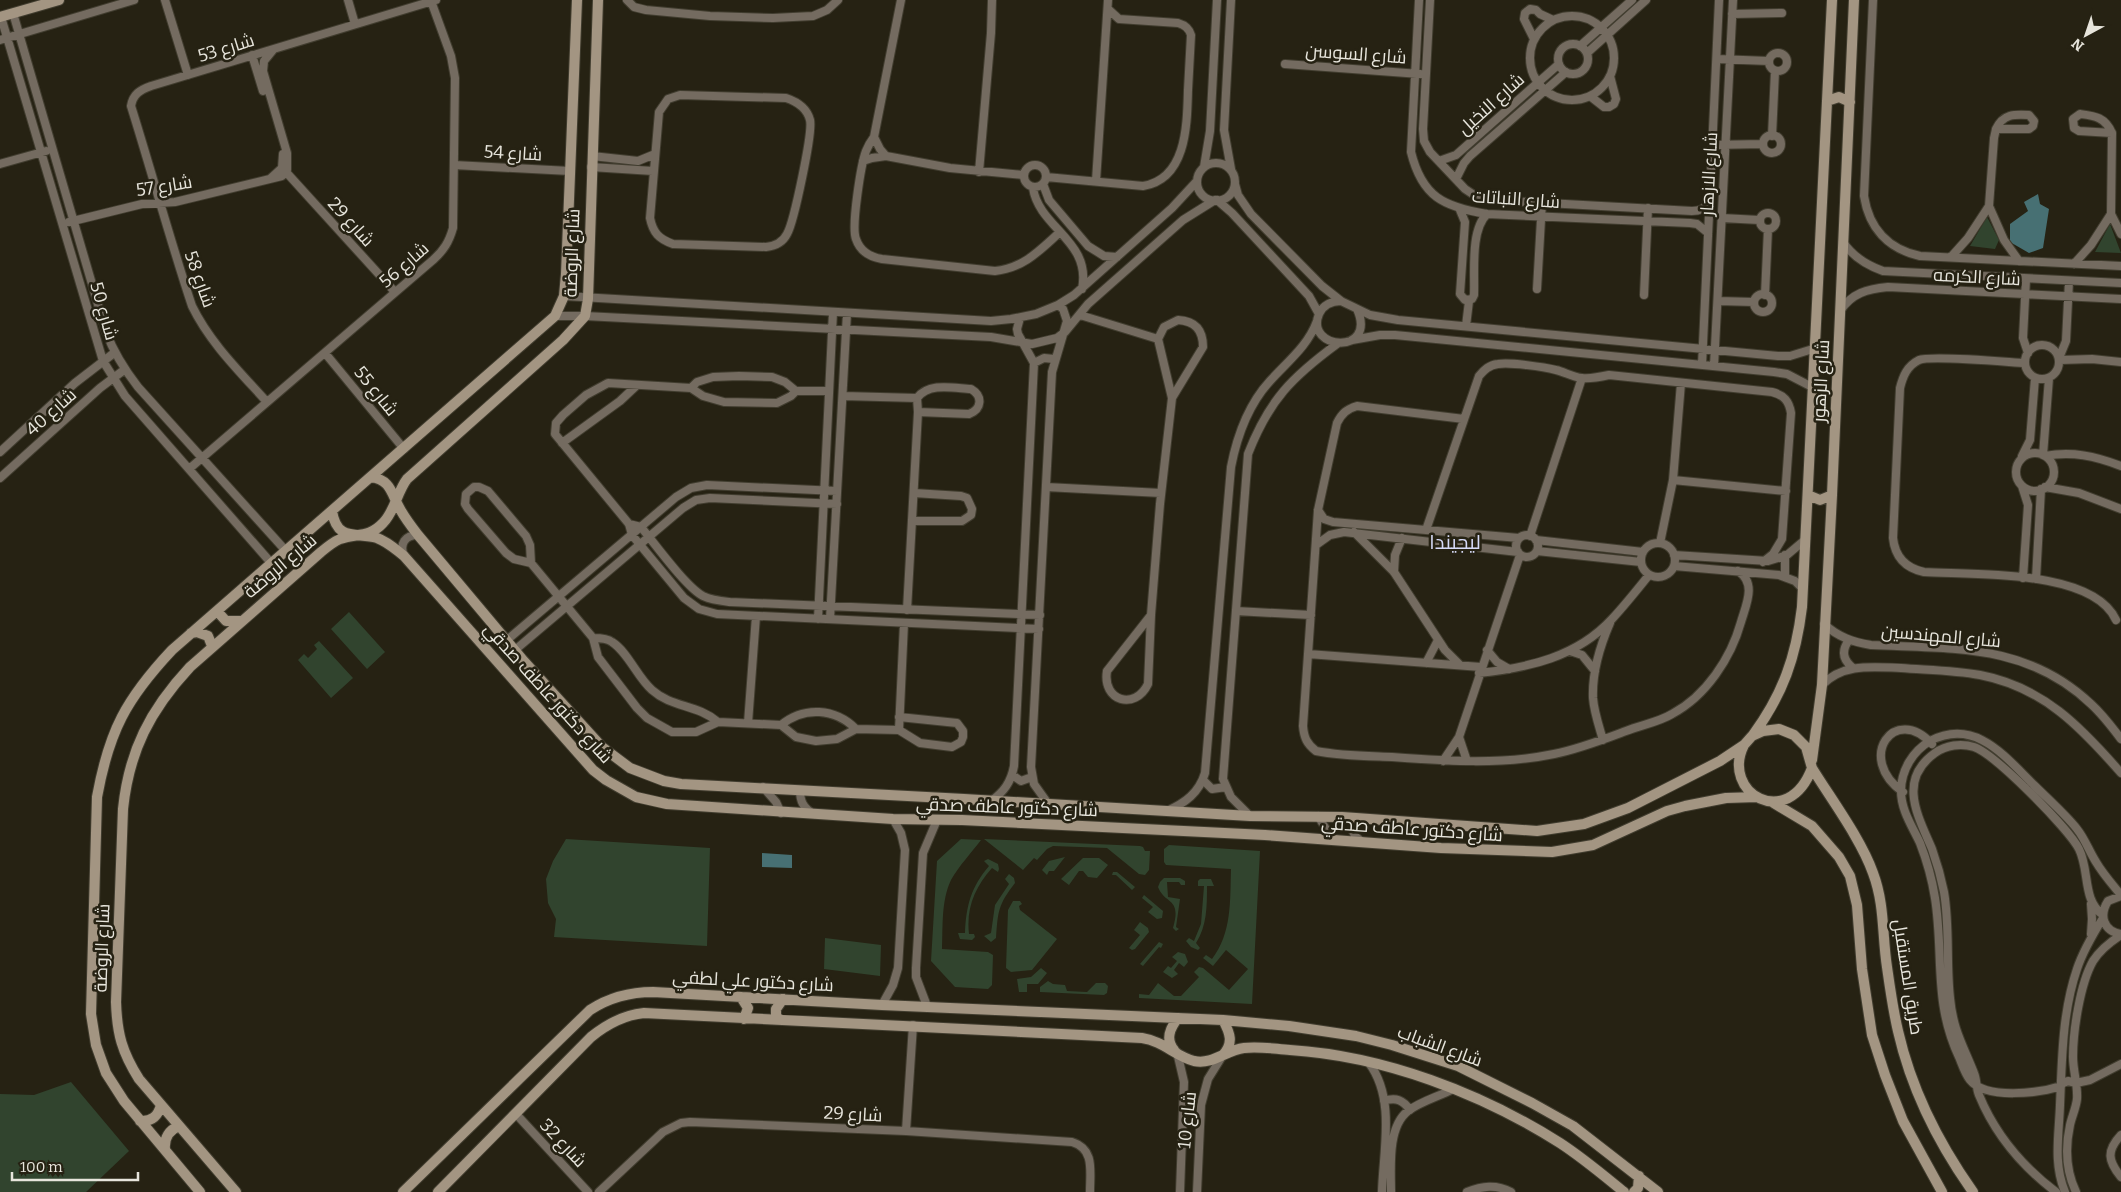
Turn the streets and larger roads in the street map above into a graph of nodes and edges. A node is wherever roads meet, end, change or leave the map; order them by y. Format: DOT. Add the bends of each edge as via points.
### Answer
graph roads {
  1 [pos="59,0"];
  2 [pos="134,0"];
  3 [pos="165,0"];
  4 [pos="348,0"];
  5 [pos="577,0"];
  6 [pos="598,0"];
  7 [pos="628,0"];
  8 [pos="838,0"];
  9 [pos="901,0"];
  10 [pos="992,0"];
  11 [pos="1108,0"];
  12 [pos="1217,0"];
  13 [pos="1231,0"];
  14 [pos="1419,0"];
  15 [pos="1430,0"];
  16 [pos="1632,0"];
  17 [pos="1646,0"];
  18 [pos="1720,0"];
  19 [pos="1734,0"];
  20 [pos="1832,0"];
  21 [pos="1854,0"];
  22 [pos="1873,0"];
  23 [pos="433,1"];
  24 [pos="1108,9"];
  25 [pos="13,13"];
  26 [pos="1782,13"];
  27 [pos="1732,14"];
  28 [pos="0,17"];
  29 [pos="1119,19"];
  30 [pos="1553,20"];
  31 [pos="355,24"];
  32 [pos="1601,27"];
  33 [pos="1106,30"];
  34 [pos="19,34"];
  35 [pos="1607,35"];
  36 [pos="4,39"];
  37 [pos="1534,39"];
  38 [pos="1580,46"];
  39 [pos="275,48"];
  40 [pos="1587,53"];
  41 [pos="252,55"];
  42 [pos="1716,59"];
  43 [pos="1731,60"];
  44 [pos="1769,61"];
  45 [pos="1285,64"];
  46 [pos="1559,64"];
  47 [pos="1775,71"];
  48 [pos="1566,72"];
  49 [pos="1416,73"];
  50 [pos="1425,74"];
  51 [pos="188,75"];
  52 [pos="1610,76"];
  53 [pos="1538,83"];
  54 [pos="1545,91"];
  55 [pos="1590,96"];
  56 [pos="1827,101"];
  57 [pos="1850,102"];
  58 [pos="1996,129"];
  59 [pos="2112,133"];
  60 [pos="1772,136"];
  61 [pos="874,137"];
  62 [pos="1763,144"];
  63 [pos="1712,145"];
  64 [pos="1726,145"];
  65 [pos="52,149"];
  66 [pos="42,152"];
  67 [pos="655,154"];
  68 [pos="592,156"];
  69 [pos="886,156"];
  70 [pos="1439,160"];
  71 [pos="863,161"];
  72 [pos="0,164"];
  73 [pos="454,165"];
  74 [pos="591,167"];
  75 [pos="1204,167"];
  76 [pos="1231,170"];
  77 [pos="570,171"];
  78 [pos="653,171"];
  79 [pos="286,172"];
  80 [pos="979,172"];
  81 [pos="1023,175"];
  82 [pos="270,179"];
  83 [pos="1456,179"];
  84 [pos="1045,180"];
  85 [pos="1096,181"];
  86 [pos="1197,181"];
  87 [pos="1235,184"];
  88 [pos="1033,188"];
  89 [pos="1216,200"];
  90 [pos="1542,202"];
  91 [pos="1710,202"];
  92 [pos="159,204"];
  93 [pos="1989,206"];
  94 [pos="1648,208"];
  95 [pos="1460,210"];
  96 [pos="1486,214"];
  97 [pos="2111,214"];
  98 [pos="1542,216"];
  99 [pos="1722,218"];
  100 [pos="1759,220"];
  101 [pos="74,221"];
  102 [pos="1647,221"];
  103 [pos="62,224"];
  104 [pos="1768,230"];
  105 [pos="1060,232"];
  106 [pos="1708,233"];
  107 [pos="2121,234"];
  108 [pos="1079,235"];
  109 [pos="1070,242"];
  110 [pos="1843,242"];
  111 [pos="1951,257"];
  112 [pos="1117,258"];
  113 [pos="1707,258"];
  114 [pos="1720,258"];
  115 [pos="2019,261"];
  116 [pos="2074,264"];
  117 [pos="2121,266"];
  118 [pos="2026,279"];
  119 [pos="2069,281"];
  120 [pos="2121,283"];
  121 [pos="1082,289"];
  122 [pos="1537,289"];
  123 [pos="395,292"];
  124 [pos="1644,294"];
  125 [pos="2025,294"];
  126 [pos="1765,295"];
  127 [pos="564,296"];
  128 [pos="2068,297"];
  129 [pos="588,299"];
  130 [pos="2121,299"];
  131 [pos="1341,301"];
  132 [pos="1469,301"];
  133 [pos="1718,301"];
  134 [pos="1754,302"];
  135 [pos="1058,304"];
  136 [pos="1357,309"];
  137 [pos="1840,311"];
  138 [pos="833,312"];
  139 [pos="847,313"];
  140 [pos="1080,315"];
  141 [pos="555,316"];
  142 [pos="585,316"];
  143 [pos="1319,317"];
  144 [pos="1020,318"];
  145 [pos="1466,326"];
  146 [pos="832,329"];
  147 [pos="846,330"];
  148 [pos="1065,332"];
  149 [pos="1158,339"];
  150 [pos="1350,341"];
  151 [pos="1024,344"];
  152 [pos="1337,344"];
  153 [pos="1816,348"];
  154 [pos="1703,349"];
  155 [pos="1715,350"];
  156 [pos="114,353"];
  157 [pos="325,353"];
  158 [pos="2028,353"];
  159 [pos="1054,359"];
  160 [pos="2059,359"];
  161 [pos="103,361"];
  162 [pos="2121,362"];
  163 [pos="1034,363"];
  164 [pos="2025,363"];
  165 [pos="1702,365"];
  166 [pos="1714,366"];
  167 [pos="124,370"];
  168 [pos="113,378"];
  169 [pos="1582,378"];
  170 [pos="2035,378"];
  171 [pos="2049,378"];
  172 [pos="1681,382"];
  173 [pos="636,386"];
  174 [pos="690,388"];
  175 [pos="1814,388"];
  176 [pos="796,391"];
  177 [pos="830,391"];
  178 [pos="843,396"];
  179 [pos="917,398"];
  180 [pos="1172,398"];
  181 [pos="267,402"];
  182 [pos="918,412"];
  183 [pos="1464,419"];
  184 [pos="562,443"];
  185 [pos="404,449"];
  186 [pos="0,452"];
  187 [pos="2044,455"];
  188 [pos="202,458"];
  189 [pos="2020,460"];
  190 [pos="2121,466"];
  191 [pos="189,469"];
  192 [pos="371,477"];
  193 [pos="0,478"];
  194 [pos="1673,480"];
  195 [pos="2020,482"];
  196 [pos="1046,487"];
  197 [pos="2043,488"];
  198 [pos="824,490"];
  199 [pos="837,491"];
  200 [pos="1786,491"];
  201 [pos="914,493"];
  202 [pos="1161,493"];
  203 [pos="1808,495"];
  204 [pos="1832,495"];
  205 [pos="396,501"];
  206 [pos="824,504"];
  207 [pos="837,504"];
  208 [pos="2121,509"];
  209 [pos="1318,510"];
  210 [pos="332,511"];
  211 [pos="912,522"];
  212 [pos="1345,523"];
  213 [pos="629,524"];
  214 [pos="641,527"];
  215 [pos="1426,530"];
  216 [pos="1344,532"];
  217 [pos="1354,532"];
  218 [pos="418,535"];
  219 [pos="632,535"];
  220 [pos="357,536"];
  221 [pos="649,537"];
  222 [pos="1402,538"];
  223 [pos="1519,538"];
  224 [pos="1533,538"];
  225 [pos="1806,539"];
  226 [pos="1660,543"];
  227 [pos="640,545"];
  228 [pos="1316,545"];
  229 [pos="286,551"];
  230 [pos="1537,551"];
  231 [pos="1642,552"];
  232 [pos="1519,554"];
  233 [pos="1674,555"];
  234 [pos="1785,555"];
  235 [pos="404,556"];
  236 [pos="1744,560"];
  237 [pos="1641,562"];
  238 [pos="1763,562"];
  239 [pos="530,563"];
  240 [pos="272,564"];
  241 [pos="1674,566"];
  242 [pos="1741,571"];
  243 [pos="1394,572"];
  244 [pos="1649,575"];
  245 [pos="1785,576"];
  246 [pos="2023,578"];
  247 [pos="2036,579"];
  248 [pos="1803,589"];
  249 [pos="558,596"];
  250 [pos="567,606"];
  251 [pos="819,606"];
  252 [pos="831,606"];
  253 [pos="907,610"];
  254 [pos="216,611"];
  255 [pos="1236,611"];
  256 [pos="1021,615"];
  257 [pos="1040,615"];
  258 [pos="1152,615"];
  259 [pos="1311,615"];
  260 [pos="756,616"];
  261 [pos="818,619"];
  262 [pos="830,620"];
  263 [pos="2116,620"];
  264 [pos="241,621"];
  265 [pos="1611,621"];
  266 [pos="904,623"];
  267 [pos="1824,624"];
  268 [pos="1021,628"];
  269 [pos="1039,629"];
  270 [pos="191,633"];
  271 [pos="593,638"];
  272 [pos="506,640"];
  273 [pos="1438,640"];
  274 [pos="1849,640"];
  275 [pos="212,646"];
  276 [pos="515,650"];
  277 [pos="1487,650"];
  278 [pos="1570,651"];
  279 [pos="1308,654"];
  280 [pos="1426,663"];
  281 [pos="1460,665"];
  282 [pos="1853,668"];
  283 [pos="1480,670"];
  284 [pos="1511,670"];
  285 [pos="1596,671"];
  286 [pos="1822,685"];
  287 [pos="900,716"];
  288 [pos="718,722"];
  289 [pos="748,723"];
  290 [pos="781,725"];
  291 [pos="856,729"];
  292 [pos="899,730"];
  293 [pos="1752,736"];
  294 [pos="1459,737"];
  295 [pos="2121,739"];
  296 [pos="1603,740"];
  297 [pos="1930,742"];
  298 [pos="1744,746"];
  299 [pos="1938,751"];
  300 [pos="1443,761"];
  301 [pos="1467,761"];
  302 [pos="2117,763"];
  303 [pos="1812,766"];
  304 [pos="2121,773"];
  305 [pos="1012,775"];
  306 [pos="1032,777"];
  307 [pos="2026,778"];
  308 [pos="1203,780"];
  309 [pos="2020,784"];
  310 [pos="1226,787"];
  311 [pos="763,788"];
  312 [pos="800,790"];
  313 [pos="1901,791"];
  314 [pos="1757,797"];
  315 [pos="1913,798"];
  316 [pos="991,802"];
  317 [pos="1772,802"];
  318 [pos="1049,805"];
  319 [pos="1167,811"];
  320 [pos="781,813"];
  321 [pos="815,814"];
  322 [pos="1250,816"];
  323 [pos="1318,816"];
  324 [pos="893,819"];
  325 [pos="1359,819"];
  326 [pos="937,820"];
  327 [pos="1324,840"];
  328 [pos="1361,841"];
  329 [pos="2121,895"];
  330 [pos="2090,902"];
  331 [pos="2103,916"];
  332 [pos="2121,935"];
  333 [pos="2087,947"];
  334 [pos="741,997"];
  335 [pos="783,999"];
  336 [pos="1946,999"];
  337 [pos="882,1005"];
  338 [pos="926,1006"];
  339 [pos="744,1018"];
  340 [pos="1178,1018"];
  341 [pos="780,1020"];
  342 [pos="1223,1020"];
  343 [pos="913,1025"];
  344 [pos="1177,1052"];
  345 [pos="1223,1055"];
  346 [pos="1369,1063"];
  347 [pos="2121,1064"];
  348 [pos="2076,1083"];
  349 [pos="1976,1085"];
  350 [pos="2061,1085"];
  351 [pos="1453,1089"];
  352 [pos="1384,1101"];
  353 [pos="161,1105"];
  354 [pos="2060,1105"];
  355 [pos="2076,1105"];
  356 [pos="1410,1110"];
  357 [pos="516,1114"];
  358 [pos="140,1120"];
  359 [pos="179,1126"];
  360 [pos="906,1131"];
  361 [pos="2121,1135"];
  362 [pos="165,1148"];
  363 [pos="1388,1160"];
  364 [pos="1639,1176"];
  365 [pos="2121,1177"];
  366 [pos="200,1192"];
  367 [pos="236,1192"];
  368 [pos="403,1192"];
  369 [pos="438,1192"];
  370 [pos="588,1192"];
  371 [pos="599,1192"];
  372 [pos="1090,1192"];
  373 [pos="1180,1192"];
  374 [pos="1197,1192"];
  375 [pos="1382,1192"];
  376 [pos="1391,1192"];
  377 [pos="1467,1192"];
  378 [pos="1511,1192"];
  379 [pos="1624,1192"];
  380 [pos="1634,1192"];
  381 [pos="1658,1192"];
  382 [pos="1942,1192"];
  383 [pos="1973,1192"];
  384 [pos="2056,1192"];
  385 [pos="2065,1192"];
  386 [pos="2076,1192"];
  1 -- 25 [label="street"];
  2 -- 34 [label="street"];
  3 -- 51 [label="street"];
  4 -- 31 [label="street"];
  5 -- 77 [label="street, شارع الروضة"];
  6 -- 68 [label="street, شارع الروضة"];
  7 -- 8 [label="street" via="640,10 765,18 813,16"];
  9 -- 61 [label="street"];
  10 -- 80 [label="street"];
  11 -- 24 [label="street"];
  12 -- 75 [label="street" via="1210,131"];
  13 -- 76 [label="street" via="1224,130"];
  14 -- 49 [label="street, شارع النباتات"];
  15 -- 50 [label="street, شارع النباتات"];
  16 -- 32 [label="street"];
  17 -- 35 [label="street"];
  18 -- 42 [label="street, شارع الازهار"];
  19 -- 27 [label="street, شارع الازهار"];
  20 -- 56 [label="street, شارع الزهور"];
  21 -- 57 [label="street, شارع الزهور"];
  22 -- 111 [label="street" via="1866,208 1877,231 1896,248 1920,256"];
  23 -- 31 [label="street, شارع 53"];
  23 -- 73 [label="street, شارع 56" via="454,67"];
  24 -- 29 [label="street"];
  24 -- 33 [label="street"];
  25 -- 28 [label="street"];
  25 -- 34 [label="street, شارع 50"];
  26 -- 27 [label="street"];
  27 -- 43 [label="street, شارع الازهار"];
  28 -- 36 [label="street, شارع 50"];
  29 -- 33 [label="street"];
  29 -- 85 [label="street" via="1178,23 1190,31 1186,126 1174,166 1162,179 1143,186"];
  30 -- 32 [label="street" via="1578,16"];
  30 -- 37 [label="street"];
  30 -- 37 [label="street" via="1536,10 1530,9 1525,13 1524,19"];
  31 -- 39 [label="street, شارع 53"];
  32 -- 35 [label="street"];
  32 -- 38 [label="street"];
  33 -- 85 [label="street"];
  34 -- 36 [label="street"];
  34 -- 65 [label="street, شارع 50"];
  35 -- 40 [label="street"];
  35 -- 52 [label="street" via="1614,55"];
  36 -- 66 [label="street, شارع 50"];
  37 -- 53 [label="street" via="1530,62"];
  38 -- 40 [label="street"];
  38 -- 46 [label="street" via="1566,45 1558,57"];
  39 -- 41 [label="street, شارع 53"];
  39 -- 79 [label="street" via="266,57 263,71 287,154"];
  40 -- 48 [label="street" via="1586,67 1573,74"];
  41 -- 51 [label="street, شارع 53"];
  41 -- 82 [label="street" via="283,154 282,168"];
  42 -- 43 [label="street"];
  42 -- 63 [label="street, شارع الازهار"];
  43 -- 44 [label="street"];
  43 -- 64 [label="street, شارع الازهار"];
  44 -- 47 [label="street"];
  44 -- 47 [label="street" via="1778,53 1786,57 1784,69"];
  45 -- 49 [label="street, شارع السوسن"];
  46 -- 48 [label="street"];
  46 -- 53 [label="street, شارع النخيل"];
  47 -- 60 [label="street"];
  48 -- 54 [label="street, شارع النخيل"];
  49 -- 50 [label="street, شارع السوسن"];
  49 -- 95 [label="street, شارع النباتات" via="1412,152 1415,168 1432,194"];
  50 -- 70 [label="street, شارع النباتات" via="1424,141"];
  51 -- 92 [label="street, شارع 53" via="137,92 132,99 131,106"];
  52 -- 55 [label="street" via="1602,88"];
  52 -- 55 [label="street" via="1616,99 1614,104 1604,107"];
  53 -- 54 [label="street"];
  53 -- 70 [label="street, شارع النخيل" via="1456,155"];
  54 -- 55 [label="street" via="1567,100"];
  54 -- 83 [label="street, شارع النخيل" via="1470,156"];
  56 -- 57 [label="street" via="1839,97"];
  56 -- 153 [label="street, شارع الزهور"];
  57 -- 110 [label="street, شارع الزهور"];
  58 -- 93 [label="street"];
  59 -- 59 [label="street" via="2079,131 2074,128 2073,119 2080,114 2098,116"];
  59 -- 97 [label="street"];
  60 -- 62 [label="street"];
  60 -- 62 [label="street" via="1779,139 1780,147 1775,153 1767,152"];
  61 -- 69 [label="street"];
  61 -- 71 [label="street"];
  62 -- 64 [label="street"];
  63 -- 64 [label="street"];
  63 -- 91 [label="street, شارع الازهار"];
  64 -- 99 [label="street, شارع الازهار"];
  65 -- 66 [label="street"];
  65 -- 101 [label="street, شارع 50"];
  66 -- 72 [label="street"];
  66 -- 103 [label="street, شارع 50"];
  67 -- 68 [label="street" via="638,161"];
  67 -- 78 [label="street"];
  67 -- 78 [label="street" via="659,112 662,105 674,96 786,98 803,107 810,123 811,132 790,226 775,246 673,244 662,240 655,234 650,218"];
  68 -- 74 [label="street, شارع الروضة"];
  69 -- 71 [label="street"];
  69 -- 80 [label="street"];
  70 -- 83 [label="street, شارع النباتات"];
  71 -- 105 [label="street" via="854,232 860,248 874,257 987,272 1004,270 1027,261"];
  73 -- 77 [label="street, شارع 54"];
  73 -- 123 [label="street, شارع 56" via="450,240 443,251"];
  74 -- 78 [label="street"];
  74 -- 129 [label="street, شارع الروضة"];
  75 -- 76 [label="street" via="1218,163"];
  75 -- 86 [label="street"];
  76 -- 87 [label="street"];
  77 -- 127 [label="street, شارع الروضة"];
  79 -- 82 [label="street, شارع 57"];
  79 -- 123 [label="street, شارع 29"];
  80 -- 81 [label="street"];
  81 -- 84 [label="street" via="1027,167 1036,165 1043,169"];
  81 -- 88 [label="street" via="1026,184"];
  82 -- 92 [label="street, شارع 57"];
  83 -- 90 [label="street, شارع النباتات" via="1465,189 1491,200"];
  84 -- 85 [label="street"];
  84 -- 88 [label="street"];
  84 -- 108 [label="street" via="1049,200"];
  86 -- 89 [label="street" via="1202,194"];
  86 -- 112 [label="street"];
  87 -- 89 [label="street" via="1229,195"];
  87 -- 131 [label="street" via="1251,214"];
  88 -- 105 [label="street" via="1038,204"];
  89 -- 140 [label="street" via="1183,220 1088,304"];
  89 -- 143 [label="street" via="1309,296"];
  90 -- 94 [label="street, شارع النباتات"];
  90 -- 98 [label="street"];
  91 -- 94 [label="street, شارع النباتات" via="1699,211"];
  91 -- 106 [label="street, شارع الازهار"];
  92 -- 101 [label="street, شارع 57" via="142,204"];
  92 -- 181 [label="street, شارع 58" via="199,320 216,345"];
  93 -- 111 [label="street"];
  93 -- 115 [label="street" via="1998,229"];
  94 -- 102 [label="street"];
  95 -- 96 [label="street, شارع النباتات"];
  95 -- 132 [label="street" via="1465,222 1460,294"];
  96 -- 98 [label="street, شارع النباتات"];
  96 -- 132 [label="street" via="1477,230 1474,295"];
  97 -- 107 [label="street"];
  97 -- 116 [label="street"];
  98 -- 102 [label="street, شارع النباتات"];
  98 -- 122 [label="street"];
  99 -- 100 [label="street"];
  99 -- 114 [label="street, شارع الازهار"];
  100 -- 104 [label="street" via="1760,225"];
  100 -- 104 [label="street" via="1765,213 1774,215 1776,224"];
  101 -- 103 [label="street, شارع 57"];
  101 -- 156 [label="street, شارع 50"];
  102 -- 106 [label="street, شارع النباتات" via="1697,224"];
  102 -- 124 [label="street"];
  103 -- 161 [label="street, شارع 50"];
  104 -- 126 [label="street"];
  105 -- 109 [label="street"];
  106 -- 113 [label="street, شارع الازهار"];
  108 -- 109 [label="street"];
  108 -- 112 [label="street" via="1098,254"];
  109 -- 121 [label="street" via="1083,268"];
  110 -- 118 [label="street, شارع الكرمه" via="1859,260 1883,271"];
  110 -- 137 [label="street, شارع الزهور"];
  111 -- 115 [label="street"];
  112 -- 121 [label="street"];
  113 -- 114 [label="street"];
  113 -- 154 [label="street, شارع الازهار"];
  114 -- 133 [label="street, شارع الازهار"];
  115 -- 116 [label="street"];
  116 -- 117 [label="street"];
  118 -- 119 [label="street, شارع الكرمه"];
  118 -- 125 [label="street"];
  119 -- 120 [label="street, شارع الكرمه"];
  119 -- 128 [label="street"];
  121 -- 135 [label="street"];
  123 -- 157 [label="street, شارع 56"];
  125 -- 128 [label="street, شارع الكرمه"];
  125 -- 137 [label="street, شارع الكرمه" via="1874,288 1847,300"];
  125 -- 158 [label="street" via="2023,338"];
  126 -- 134 [label="street"];
  126 -- 134 [label="street" via="1771,300 1770,309 1762,312"];
  127 -- 129 [label="street"];
  127 -- 141 [label="street, شارع الروضة"];
  128 -- 130 [label="street, شارع الكرمه"];
  128 -- 160 [label="street" via="2066,341"];
  129 -- 138 [label="street"];
  129 -- 142 [label="street, شارع الروضة"];
  131 -- 136 [label="street"];
  131 -- 143 [label="street" via="1326,305"];
  132 -- 145 [label="street"];
  133 -- 134 [label="street"];
  133 -- 155 [label="street, شارع الازهار"];
  135 -- 144 [label="street"];
  135 -- 148 [label="street" via="1066,315"];
  136 -- 145 [label="street" via="1387,318"];
  136 -- 150 [label="street" via="1361,327"];
  137 -- 204 [label="street, شارع الزهور"];
  138 -- 139 [label="street"];
  138 -- 146 [label="street"];
  139 -- 144 [label="street" via="991,321"];
  139 -- 147 [label="street"];
  140 -- 148 [label="street"];
  140 -- 149 [label="street"];
  141 -- 142 [label="street"];
  141 -- 185 [label="street, شارع الروضة"];
  142 -- 146 [label="street"];
  142 -- 205 [label="street, شارع الروضة" via="564,340 408,479"];
  143 -- 152 [label="street" via="1323,335"];
  143 -- 308 [label="street" via="1305,343 1268,382 1253,404 1233,454"];
  144 -- 151 [label="street" via="1017,329"];
  145 -- 154 [label="street"];
  146 -- 147 [label="street"];
  146 -- 177 [label="street"];
  147 -- 151 [label="street" via="991,337"];
  147 -- 178 [label="street"];
  148 -- 151 [label="street" via="1049,341"];
  148 -- 159 [label="street"];
  149 -- 180 [label="street"];
  149 -- 180 [label="street" via="1164,327 1178,320 1194,324 1203,339 1203,347"];
  150 -- 152 [label="street"];
  150 -- 165 [label="street" via="1380,334 1395,335"];
  151 -- 163 [label="street"];
  152 -- 255 [label="street" via="1290,382 1263,419 1248,454"];
  153 -- 155 [label="street" via="1784,356"];
  153 -- 175 [label="street, شارع الزهور"];
  154 -- 155 [label="street"];
  154 -- 165 [label="street, شارع الازهار"];
  155 -- 166 [label="street, شارع الازهار"];
  156 -- 161 [label="street, شارع 40"];
  156 -- 167 [label="street, شارع 50"];
  157 -- 181 [label="street, شارع 56"];
  157 -- 185 [label="street, شارع 55"];
  158 -- 160 [label="street" via="2038,345 2045,345 2056,352"];
  158 -- 164 [label="street"];
  159 -- 163 [label="street" via="1044,358"];
  159 -- 196 [label="street"];
  160 -- 162 [label="street"];
  160 -- 171 [label="street" via="2056,374"];
  161 -- 168 [label="street, شارع 50"];
  161 -- 186 [label="street, شارع 40"];
  163 -- 256 [label="street"];
  164 -- 170 [label="street"];
  164 -- 246 [label="street" via="1931,358 1922,359 1907,370 1900,388 1893,538 1898,557 1914,570"];
  165 -- 166 [label="street"];
  166 -- 175 [label="street" via="1787,374"];
  167 -- 168 [label="street, شارع 40"];
  167 -- 188 [label="street, شارع 50"];
  168 -- 191 [label="street, شارع 50"];
  168 -- 193 [label="street, شارع 40"];
  169 -- 172 [label="street" via="1609,376"];
  169 -- 183 [label="street" via="1557,370 1497,364 1486,368 1479,376"];
  169 -- 224 [label="street"];
  170 -- 171 [label="street"];
  170 -- 189 [label="street" via="2030,440"];
  171 -- 187 [label="street"];
  172 -- 194 [label="street"];
  172 -- 200 [label="street" via="1772,392 1786,398 1791,413"];
  173 -- 174 [label="street"];
  173 -- 184 [label="street"];
  173 -- 184 [label="street" via="608,383 586,395 556,423 555,434"];
  174 -- 176 [label="street" via="717,401 770,404 785,400"];
  174 -- 176 [label="street" via="713,376 739,376 772,377"];
  175 -- 203 [label="street, شارع الزهور"];
  176 -- 177 [label="street"];
  177 -- 198 [label="street"];
  178 -- 179 [label="street"];
  178 -- 199 [label="street"];
  179 -- 182 [label="street"];
  179 -- 182 [label="street" via="934,387 972,389 980,402 969,414"];
  180 -- 202 [label="street"];
  181 -- 188 [label="street, شارع 56"];
  182 -- 201 [label="street"];
  183 -- 209 [label="street" via="1358,406 1349,409 1337,423"];
  183 -- 215 [label="street"];
  184 -- 213 [label="street"];
  185 -- 192 [label="street, شارع الروضة"];
  187 -- 189 [label="street" via="2027,454"];
  187 -- 190 [label="street" via="2088,455"];
  187 -- 197 [label="street" via="2054,471 2050,483"];
  188 -- 191 [label="street, شارع 56"];
  188 -- 229 [label="street, شارع 50"];
  189 -- 195 [label="street" via="2016,471"];
  191 -- 240 [label="street, شارع 50"];
  192 -- 205 [label="street" via="385,481"];
  192 -- 210 [label="street, شارع الروضة"];
  194 -- 200 [label="street"];
  194 -- 226 [label="street"];
  195 -- 197 [label="street" via="2029,490"];
  195 -- 246 [label="street" via="2028,505"];
  196 -- 202 [label="street"];
  196 -- 257 [label="street"];
  197 -- 208 [label="street" via="2080,493"];
  197 -- 247 [label="street"];
  198 -- 199 [label="street"];
  198 -- 206 [label="street"];
  198 -- 214 [label="street" via="699,486 676,497"];
  199 -- 207 [label="street"];
  200 -- 238 [label="street" via="1782,539 1773,554"];
  201 -- 211 [label="street"];
  201 -- 211 [label="street" via="961,496 967,498 972,509 962,522"];
  202 -- 258 [label="street"];
  203 -- 204 [label="street" via="1820,500"];
  203 -- 225 [label="street, شارع الزهور"];
  204 -- 267 [label="street, شارع الزهور"];
  205 -- 218 [label="street, شارع دكتور عاطف صدقي"];
  205 -- 220 [label="street, شارع الروضة" via="382,524"];
  206 -- 207 [label="street"];
  206 -- 221 [label="street" via="703,498 690,503"];
  206 -- 251 [label="street"];
  207 -- 252 [label="street"];
  209 -- 212 [label="street" via="1328,521"];
  209 -- 228 [label="street"];
  210 -- 220 [label="street" via="337,526"];
  210 -- 229 [label="street, شارع الروضة"];
  211 -- 253 [label="street"];
  212 -- 215 [label="street"];
  212 -- 216 [label="street"];
  213 -- 214 [label="street"];
  213 -- 219 [label="street"];
  214 -- 219 [label="street"];
  214 -- 221 [label="street"];
  215 -- 223 [label="street"];
  216 -- 217 [label="street"];
  216 -- 228 [label="street" via="1330,535"];
  217 -- 222 [label="street"];
  217 -- 243 [label="street"];
  218 -- 235 [label="street" via="404,541"];
  218 -- 272 [label="street, شارع دكتور عاطف صدقي"];
  219 -- 227 [label="street"];
  219 -- 249 [label="street"];
  220 -- 235 [label="street, شارع دكتور عاطف صدقي" via="376,538"];
  220 -- 264 [label="street, شارع الروضة" via="341,539 321,552"];
  221 -- 227 [label="street"];
  221 -- 251 [label="street" via="703,596 730,602"];
  222 -- 232 [label="street"];
  222 -- 243 [label="street" via="1395,555"];
  223 -- 224 [label="street"];
  223 -- 232 [label="street" via="1516,545"];
  224 -- 230 [label="street"];
  224 -- 231 [label="street"];
  225 -- 234 [label="street"];
  225 -- 248 [label="street, شارع الزهور"];
  226 -- 231 [label="street" via="1650,545"];
  226 -- 233 [label="street"];
  227 -- 250 [label="street"];
  227 -- 260 [label="street" via="691,604 717,614"];
  228 -- 259 [label="street"];
  229 -- 240 [label="street, شارع الروضة"];
  230 -- 232 [label="street" via="1528,557"];
  230 -- 237 [label="street"];
  231 -- 237 [label="street"];
  232 -- 277 [label="street"];
  233 -- 236 [label="street"];
  233 -- 241 [label="street"];
  234 -- 238 [label="street"];
  234 -- 245 [label="street"];
  235 -- 320 [label="street, شارع دكتور عاطف صدقي" via="580,758 606,780 652,802"];
  236 -- 238 [label="street"];
  236 -- 242 [label="street"];
  237 -- 244 [label="street"];
  239 -- 239 [label="street" via="530,545 526,536 488,492 479,487 469,490 465,499 468,509 506,554"];
  239 -- 249 [label="street"];
  240 -- 254 [label="street, شارع الروضة"];
  241 -- 242 [label="street"];
  241 -- 244 [label="street" via="1661,577"];
  242 -- 245 [label="street"];
  242 -- 296 [label="street" via="1747,578 1749,594 1738,633 1712,679 1672,714"];
  243 -- 273 [label="street"];
  244 -- 265 [label="street"];
  245 -- 248 [label="street"];
  246 -- 247 [label="street"];
  247 -- 263 [label="street" via="2064,583 2090,594"];
  248 -- 293 [label="street, شارع الزهور" via="1798,641 1791,665 1771,708"];
  249 -- 250 [label="street"];
  249 -- 272 [label="street"];
  250 -- 271 [label="street"];
  250 -- 276 [label="street"];
  251 -- 252 [label="street"];
  251 -- 261 [label="street"];
  252 -- 253 [label="street"];
  252 -- 262 [label="street"];
  253 -- 256 [label="street"];
  254 -- 264 [label="street" via="226,621"];
  254 -- 270 [label="street, شارع الروضة"];
  255 -- 259 [label="street"];
  255 -- 310 [label="street" via="1224,778"];
  256 -- 257 [label="street"];
  256 -- 268 [label="street"];
  257 -- 269 [label="street"];
  258 -- 258 [label="street" via="1148,684 1138,697 1121,699 1108,688 1107,671"];
  259 -- 279 [label="street"];
  260 -- 261 [label="street"];
  260 -- 289 [label="street"];
  261 -- 262 [label="street"];
  262 -- 266 [label="street"];
  264 -- 275 [label="street, شارع الروضة"];
  265 -- 278 [label="street"];
  265 -- 285 [label="street" via="1601,645"];
  266 -- 268 [label="street"];
  266 -- 287 [label="street"];
  267 -- 274 [label="street, شارع المهندسين"];
  267 -- 286 [label="street, شارع الزهور"];
  268 -- 269 [label="street"];
  268 -- 305 [label="street"];
  269 -- 306 [label="street"];
  270 -- 275 [label="street" via="208,636"];
  270 -- 358 [label="street, شارع الروضة" via="149,675 129,702 112,734 97,797 91,1014 96,1045 106,1073"];
  271 -- 288 [label="street" via="612,641 645,683 662,698 701,710"];
  271 -- 288 [label="street" via="603,666 647,718 672,732 684,734 706,729"];
  272 -- 276 [label="street, شارع دكتور عاطف صدقي"];
  273 -- 280 [label="street"];
  273 -- 281 [label="street"];
  274 -- 282 [label="street" via="1843,655"];
  274 -- 295 [label="street, شارع المهندسين" via="1871,645 1971,650 2017,659 2071,687 2092,704"];
  275 -- 353 [label="street, شارع الروضة" via="177,680 155,709 132,758 126,785 117,1029 129,1064"];
  276 -- 311 [label="street, شارع دكتور عاطف صدقي" via="602,747 630,768 655,779 681,784"];
  277 -- 283 [label="street"];
  277 -- 284 [label="street" via="1497,662"];
  278 -- 284 [label="street"];
  278 -- 285 [label="street" via="1582,655"];
  279 -- 280 [label="street"];
  279 -- 300 [label="street" via="1303,726 1308,745 1326,753"];
  280 -- 281 [label="street"];
  281 -- 283 [label="street"];
  282 -- 286 [label="street, شارع المهندسين" via="1829,678"];
  282 -- 302 [label="street, شارع المهندسين" via="1956,671 2009,683 2046,700 2074,721"];
  283 -- 284 [label="street"];
  283 -- 294 [label="street"];
  285 -- 296 [label="street" via="1593,699"];
  286 -- 303 [label="street, شارع الزهور"];
  287 -- 292 [label="street"];
  287 -- 292 [label="street" via="957,723 963,737 952,747 926,745"];
  288 -- 289 [label="street"];
  289 -- 290 [label="street"];
  290 -- 291 [label="street" via="796,736 816,741 837,739"];
  290 -- 291 [label="street" via="798,714 819,712 840,716"];
  291 -- 292 [label="street"];
  293 -- 298 [label="street"];
  293 -- 303 [label="street" via="1771,729 1787,731 1806,746"];
  294 -- 300 [label="street"];
  294 -- 301 [label="street"];
  296 -- 301 [label="street" via="1572,750 1526,758"];
  297 -- 299 [label="street"];
  297 -- 307 [label="street" via="1952,734 1975,737 1996,748"];
  297 -- 313 [label="street" via="1921,747 1909,762"];
  297 -- 313 [label="street" via="1923,735 1907,730 1891,733 1885,739 1880,754 1883,770"];
  298 -- 314 [label="street" via="1739,759 1740,774 1746,787"];
  298 -- 325 [label="street, شارع دكتور عاطف صدقي" via="1628,808 1584,824 1537,831"];
  299 -- 309 [label="street" via="1959,745 1980,750"];
  299 -- 315 [label="street" via="1921,766"];
  300 -- 301 [label="street"];
  302 -- 304 [label="street, شارع المهندسين"];
  303 -- 317 [label="street" via="1800,790 1788,799"];
  303 -- 383 [label="street, طريق المستقبل" via="1873,872 1880,896 1886,964 1896,1022 1906,1059 1928,1116"];
  305 -- 306 [label="street" via="1022,781"];
  305 -- 316 [label="street" via="1004,790"];
  306 -- 318 [label="street" via="1038,792"];
  307 -- 309 [label="street"];
  307 -- 329 [label="street" via="2079,831 2095,861"];
  308 -- 310 [label="street" via="1212,789"];
  308 -- 319 [label="street" via="1189,799"];
  309 -- 330 [label="street" via="2075,841 2084,861"];
  310 -- 322 [label="street" via="1231,797"];
  311 -- 312 [label="street, شارع دكتور عاطف صدقي"];
  311 -- 320 [label="street" via="773,797"];
  312 -- 316 [label="street, شارع دكتور عاطف صدقي"];
  312 -- 321 [label="street" via="803,805"];
  313 -- 315 [label="street"];
  313 -- 336 [label="street" via="1905,812 1932,880"];
  314 -- 317 [label="street"];
  314 -- 328 [label="street, شارع دكتور عاطف صدقي" via="1726,798 1685,806 1593,845 1552,852"];
  315 -- 336 [label="street" via="1944,891"];
  316 -- 318 [label="street, شارع دكتور عاطف صدقي"];
  317 -- 382 [label="street" via="1812,826 1839,857 1850,876 1857,905 1872,1036 1903,1121"];
  318 -- 319 [label="street, شارع دكتور عاطف صدقي"];
  319 -- 322 [label="street, شارع دكتور عاطف صدقي"];
  320 -- 321 [label="street, شارع دكتور عاطف صدقي"];
  321 -- 324 [label="street, شارع دكتور عاطف صدقي"];
  322 -- 323 [label="street, شارع دكتور عاطف صدقي"];
  323 -- 325 [label="street, شارع دكتور عاطف صدقي"];
  323 -- 327 [label="street" via="1326,829"];
  324 -- 326 [label="street, شارع دكتور عاطف صدقي"];
  324 -- 337 [label="street" via="905,850 898,968"];
  325 -- 328 [label="street" via="1353,825 1353,833"];
  326 -- 327 [label="street, شارع دكتور عاطف صدقي"];
  326 -- 338 [label="street" via="923,854 916,968"];
  327 -- 328 [label="street, شارع دكتور عاطف صدقي"];
  329 -- 331 [label="street" via="2108,901"];
  330 -- 331 [label="street"];
  330 -- 333 [label="street" via="2092,928"];
  331 -- 332 [label="street" via="2110,930"];
  331 -- 333 [label="street"];
  332 -- 348 [label="street" via="2101,950 2088,973 2073,1047"];
  333 -- 350 [label="street" via="2073,984 2062,1044"];
  334 -- 335 [label="street, شارع دكتور علي لطفي"];
  334 -- 339 [label="street" via="748,1008"];
  334 -- 368 [label="street, شارع دكتور علي لطفي" via="640,992 602,1003 580,1018"];
  335 -- 337 [label="street, شارع دكتور علي لطفي"];
  335 -- 341 [label="street" via="776,1009"];
  336 -- 349 [label="street" via="1949,1036 1967,1075"];
  337 -- 338 [label="street, شارع دكتور علي لطفي"];
  338 -- 340 [label="street, شارع دكتور علي لطفي"];
  339 -- 341 [label="street, شارع دكتور علي لطفي"];
  339 -- 357 [label="street, شارع دكتور علي لطفي" via="644,1013 623,1017 591,1038"];
  340 -- 342 [label="street, شارع الشباب"];
  340 -- 344 [label="street" via="1169,1032 1169,1040"];
  341 -- 343 [label="street, شارع دكتور علي لطفي"];
  342 -- 345 [label="street" via="1231,1037 1228,1050"];
  342 -- 364 [label="street, شارع الشباب" via="1356,1036 1458,1066 1563,1120"];
  343 -- 344 [label="street, شارع دكتور علي لطفي" via="1142,1038 1155,1040"];
  343 -- 360 [label="street"];
  344 -- 345 [label="street, شارع الشباب" via="1185,1058 1204,1062"];
  344 -- 373 [label="street, شارع 10" via="1184,1082"];
  345 -- 346 [label="street, شارع الشباب" via="1246,1048 1283,1050"];
  345 -- 374 [label="street, شارع 10" via="1208,1078 1201,1105"];
  346 -- 351 [label="street, شارع الشباب"];
  346 -- 352 [label="street" via="1376,1072"];
  347 -- 348 [label="street" via="2090,1080"];
  348 -- 350 [label="street" via="2068,1081"];
  348 -- 355 [label="street"];
  349 -- 350 [label="street" via="2012,1094 2037,1092"];
  349 -- 384 [label="street" via="1992,1120 2010,1148"];
  350 -- 354 [label="street"];
  351 -- 356 [label="street"];
  351 -- 379 [label="street, شارع الشباب" via="1528,1124 1561,1144"];
  352 -- 356 [label="street" via="1396,1099"];
  352 -- 363 [label="street"];
  353 -- 358 [label="street" via="152,1120"];
  353 -- 359 [label="street, شارع الروضة"];
  354 -- 355 [label="street" via="2068,1108"];
  354 -- 385 [label="street" via="2056,1146"];
  355 -- 386 [label="street" via="2067,1150 2069,1174"];
  356 -- 363 [label="street" via="1398,1123"];
  357 -- 369 [label="street, شارع دكتور علي لطفي"];
  357 -- 370 [label="street, شارع 32"];
  358 -- 362 [label="street, شارع الروضة"];
  359 -- 362 [label="street" via="169,1132"];
  359 -- 367 [label="street, شارع الروضة"];
  360 -- 371 [label="street, شارع 29" via="681,1123 663,1132"];
  360 -- 372 [label="street, شارع 29" via="1080,1144 1090,1158"];
  361 -- 365 [label="street" via="2113,1144 2110,1157"];
  362 -- 366 [label="street, شارع الروضة"];
  363 -- 375 [label="street"];
  363 -- 376 [label="street"];
  364 -- 380 [label="street" via="1638,1188"];
  364 -- 381 [label="street, شارع الشباب"];
  377 -- 378 [label="street" via="1493,1186"];
}
